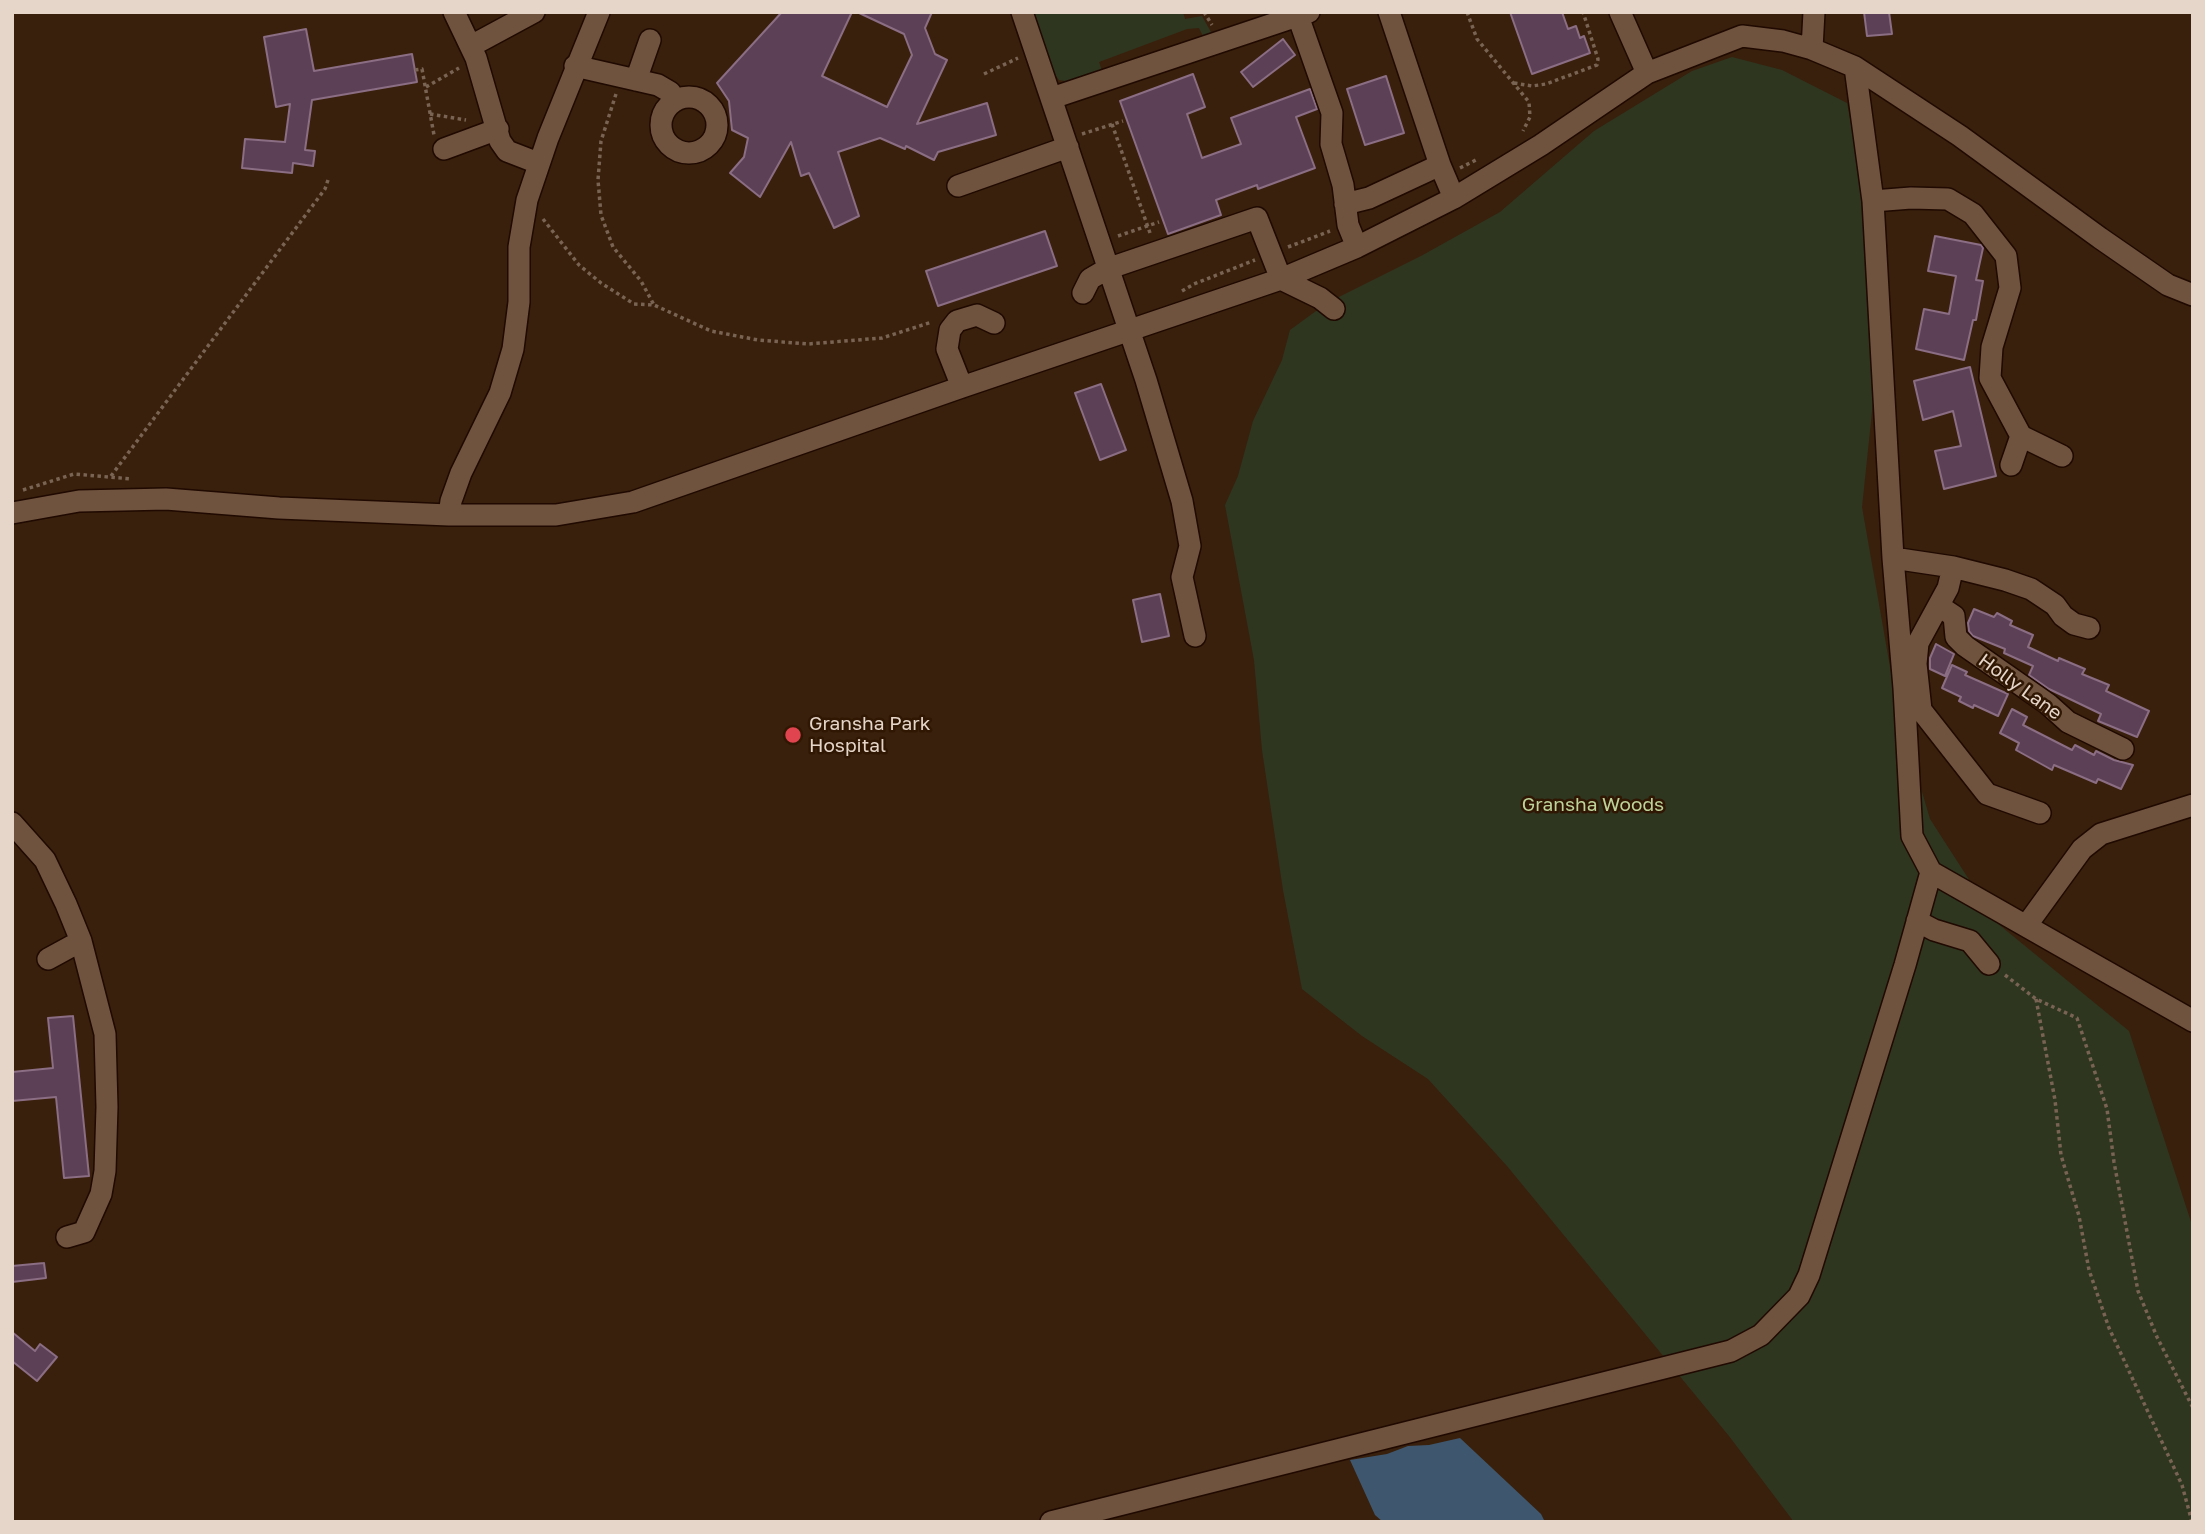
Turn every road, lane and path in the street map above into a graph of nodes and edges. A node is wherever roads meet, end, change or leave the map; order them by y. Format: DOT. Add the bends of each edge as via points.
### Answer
graph roads {
  1 [pos="454,12"];
  2 [pos="534,12"];
  3 [pos="599,12"];
  4 [pos="1022,12"];
  5 [pos="1389,12"];
  6 [pos="1467,12"];
  7 [pos="1583,12"];
  8 [pos="1620,12"];
  9 [pos="1814,12"];
  10 [pos="1303,14"];
  11 [pos="650,40"];
  12 [pos="1812,49"];
  13 [pos="1035,50"];
  14 [pos="474,52"];
  15 [pos="575,66"];
  16 [pos="1855,67"];
  17 [pos="415,71"];
  18 [pos="1647,73"];
  19 [pos="985,74"];
  20 [pos="628,79"];
  21 [pos="1514,83"];
  22 [pos="426,88"];
  23 [pos="1052,98"];
  24 [pos="676,100"];
  25 [pos="1124,121"];
  26 [pos="1112,124"];
  27 [pos="498,129"];
  28 [pos="1515,136"];
  29 [pos="439,143"];
  30 [pos="1067,143"];
  31 [pos="1487,154"];
  32 [pos="538,163"];
  33 [pos="1442,170"];
  34 [pos="328,180"];
  35 [pos="958,186"];
  36 [pos="1454,198"];
  37 [pos="527,200"];
  38 [pos="1873,201"];
  39 [pos="1346,214"];
  40 [pos="1159,222"];
  41 [pos="1147,226"];
  42 [pos="1099,243"];
  43 [pos="1357,247"];
  44 [pos="1156,252"];
  45 [pos="1271,253"];
  46 [pos="1107,269"];
  47 [pos="1281,279"];
  48 [pos="1083,293"];
  49 [pos="1175,295"];
  50 [pos="2193,295"];
  51 [pos="653,305"];
  52 [pos="1334,309"];
  53 [pos="957,321"];
  54 [pos="994,323"];
  55 [pos="1128,330"];
  56 [pos="962,387"];
  57 [pos="2021,436"];
  58 [pos="2062,456"];
  59 [pos="2011,466"];
  60 [pos="111,476"];
  61 [pos="139,480"];
  62 [pos="12,495"];
  63 [pos="12,513"];
  64 [pos="449,515"];
  65 [pos="1893,558"];
  66 [pos="1953,567"];
  67 [pos="1938,606"];
  68 [pos="2089,628"];
  69 [pos="1195,636"];
  70 [pos="2123,749"];
  71 [pos="2193,805"];
  72 [pos="2040,813"];
  73 [pos="12,824"];
  74 [pos="1931,872"];
  75 [pos="1917,921"];
  76 [pos="2026,926"];
  77 [pos="81,941"];
  78 [pos="48,959"];
  79 [pos="1989,964"];
  80 [pos="2036,999"];
  81 [pos="2193,1021"];
  82 [pos="67,1237"];
  83 [pos="2193,1408"];
  84 [pos="1051,1522"];
  85 [pos="2192,1522"];
  1 -- 14 [label="street"];
  2 -- 14 [label="street"];
  3 -- 15 [label="street"];
  4 -- 13 [label="street"];
  5 -- 33 [label="street"];
  6 -- 21 [label="path" via="1476,38"];
  7 -- 21 [label="path" via="1597,65 1546,84"];
  8 -- 18 [label="street"];
  9 -- 12 [label="street"];
  10 -- 23 [label="street"];
  10 -- 39 [label="street" via="1332,113 1331,144"];
  11 -- 20 [label="street"];
  12 -- 16 [label="street"];
  12 -- 18 [label="street" via="1742,36"];
  13 -- 19 [label="path"];
  13 -- 23 [label="street"];
  14 -- 22 [label="path"];
  14 -- 27 [label="street"];
  15 -- 20 [label="street"];
  15 -- 32 [label="street"];
  16 -- 38 [label="street"];
  16 -- 50 [label="street" via="2168,285"];
  17 -- 22 [label="path" via="422,69"];
  18 -- 36 [label="street"];
  20 -- 24 [label="street" via="658,85"];
  20 -- 51 [label="path" via="601,141 601,215 612,247 641,281"];
  21 -- 28 [label="path" via="1529,102 1530,117 1525,130"];
  22 -- 29 [label="path"];
  23 -- 30 [label="street"];
  25 -- 26 [label="path"];
  26 -- 30 [label="path"];
  26 -- 41 [label="path"];
  27 -- 29 [label="street"];
  27 -- 32 [label="street" via="507,151"];
  30 -- 35 [label="street"];
  30 -- 42 [label="street"];
  31 -- 33 [label="path"];
  32 -- 37 [label="street"];
  33 -- 36 [label="street"];
  33 -- 39 [label="street" via="1369,198"];
  34 -- 60 [label="path"];
  36 -- 43 [label="street"];
  37 -- 51 [label="path" via="579,265 634,304"];
  37 -- 64 [label="street" via="519,247 513,349 500,393 461,473"];
  38 -- 57 [label="street" via="1948,199 1973,214 2006,256 2010,288 1993,347 1990,378"];
  38 -- 65 [label="street"];
  39 -- 43 [label="street"];
  39 -- 45 [label="path"];
  40 -- 41 [label="path"];
  41 -- 42 [label="path"];
  41 -- 44 [label="path"];
  42 -- 46 [label="street"];
  43 -- 47 [label="street"];
  44 -- 45 [label="street" via="1257,218"];
  44 -- 46 [label="street"];
  45 -- 47 [label="street"];
  45 -- 49 [label="path"];
  46 -- 48 [label="street" via="1090,279"];
  46 -- 55 [label="street"];
  47 -- 52 [label="street"];
  47 -- 55 [label="street"];
  51 -- 53 [label="path" via="711,331 808,344 882,338 947,317"];
  53 -- 54 [label="street" via="976,315"];
  53 -- 56 [label="street" via="950,330 947,349"];
  55 -- 56 [label="street"];
  55 -- 69 [label="street" via="1182,501 1190,546 1182,577"];
  56 -- 64 [label="street" via="633,502 556,515"];
  57 -- 58 [label="street"];
  57 -- 59 [label="street"];
  60 -- 61 [label="path"];
  60 -- 62 [label="path" via="74,474"];
  63 -- 64 [label="street" via="79,501 166,499"];
  65 -- 66 [label="street"];
  65 -- 74 [label="street" via="1912,836"];
  66 -- 67 [label="street"];
  66 -- 68 [label="street" via="2031,589 2074,624"];
  67 -- 70 [label="street, Holly Lane" via="1954,616 1956,637 1965,646 2068,722"];
  67 -- 72 [label="street" via="1918,643 1921,710 1987,794"];
  71 -- 76 [label="street" via="2101,834 2082,849"];
  73 -- 77 [label="street" via="44,860"];
  74 -- 75 [label="street"];
  74 -- 76 [label="street"];
  75 -- 79 [label="street" via="1970,941"];
  75 -- 84 [label="street" via="1809,1275 1799,1296 1761,1335 1731,1351"];
  76 -- 81 [label="street"];
  77 -- 78 [label="street"];
  77 -- 82 [label="street" via="105,1034 105,1171 101,1194 84,1231"];
  79 -- 80 [label="path"];
  80 -- 83 [label="path" via="2077,1018 2107,1109 2138,1292"];
  80 -- 85 [label="path" via="2061,1155 2079,1216 2088,1270 2109,1328 2182,1485"];
}
